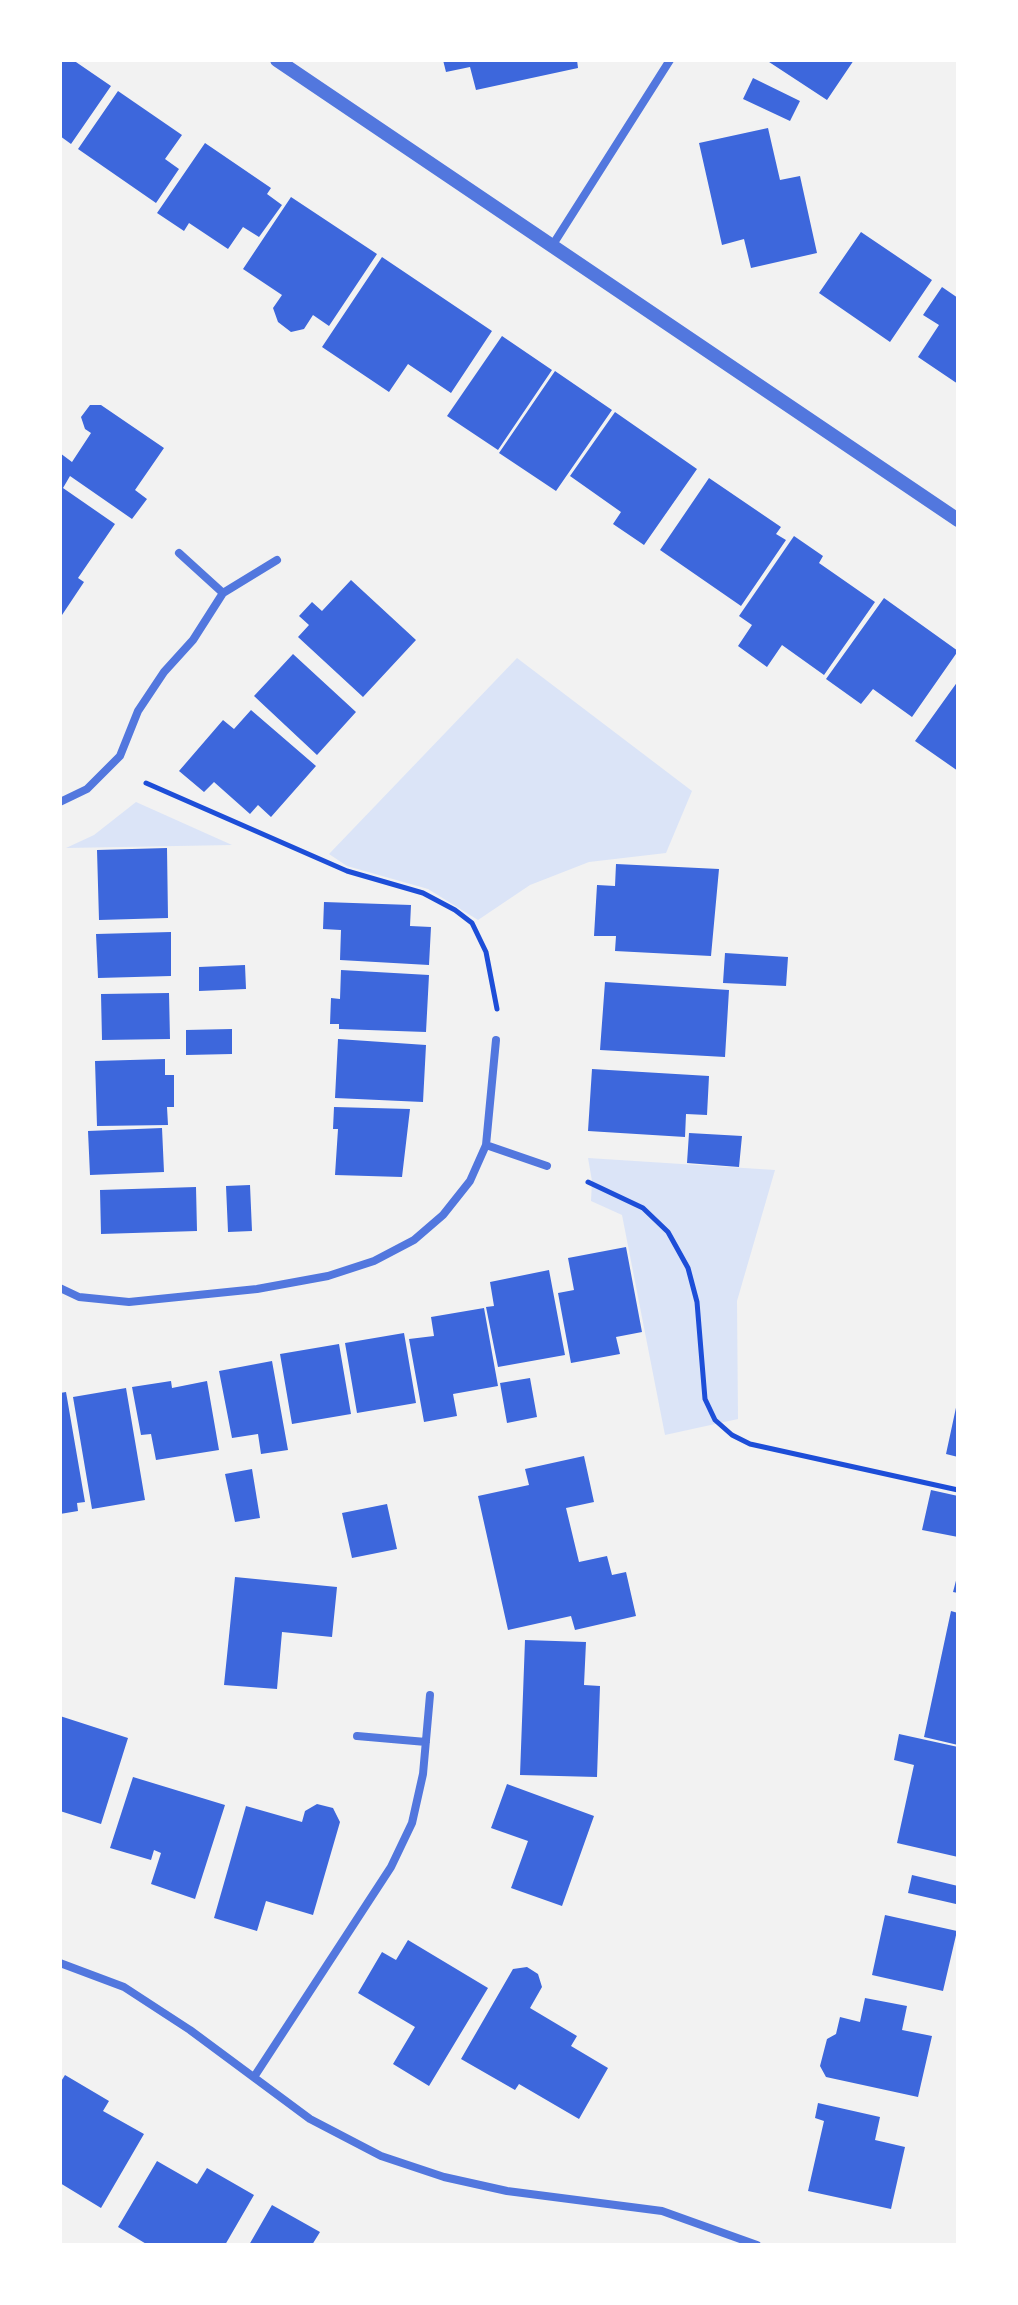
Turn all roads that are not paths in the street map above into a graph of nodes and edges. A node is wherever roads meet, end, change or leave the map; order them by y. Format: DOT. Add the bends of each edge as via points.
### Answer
graph roads {
  1 [pos="277,60"];
  2 [pos="670,60"];
  3 [pos="552,246"];
  4 [pos="958,520"];
  5 [pos="179,553"];
  6 [pos="277,560"];
  7 [pos="223,593"];
  8 [pos="60,802"];
  9 [pos="496,1040"];
  10 [pos="486,1145"];
  11 [pos="547,1166"];
  12 [pos="60,1288"];
  13 [pos="430,1695"];
  14 [pos="357,1736"];
  15 [pos="426,1742"];
  16 [pos="60,1963"];
  17 [pos="254,2077"];
  18 [pos="757,2245"];
  1 -- 3 [label="street"];
  2 -- 3 [label="street"];
  3 -- 4 [label="street"];
  5 -- 7 [label="street"];
  6 -- 7 [label="street"];
  7 -- 8 [label="street" via="138,711 120,756 87,789"];
  9 -- 10 [label="street"];
  10 -- 11 [label="street"];
  10 -- 12 [label="street" via="470,1181 443,1215 414,1240 374,1261 257,1289 129,1302 79,1297"];
  13 -- 15 [label="street"];
  14 -- 15 [label="street"];
  15 -- 17 [label="street" via="412,1823 391,1867"];
  16 -- 17 [label="street" via="124,1987"];
  17 -- 18 [label="street" via="310,2119 381,2156 507,2191 662,2211"];
}
